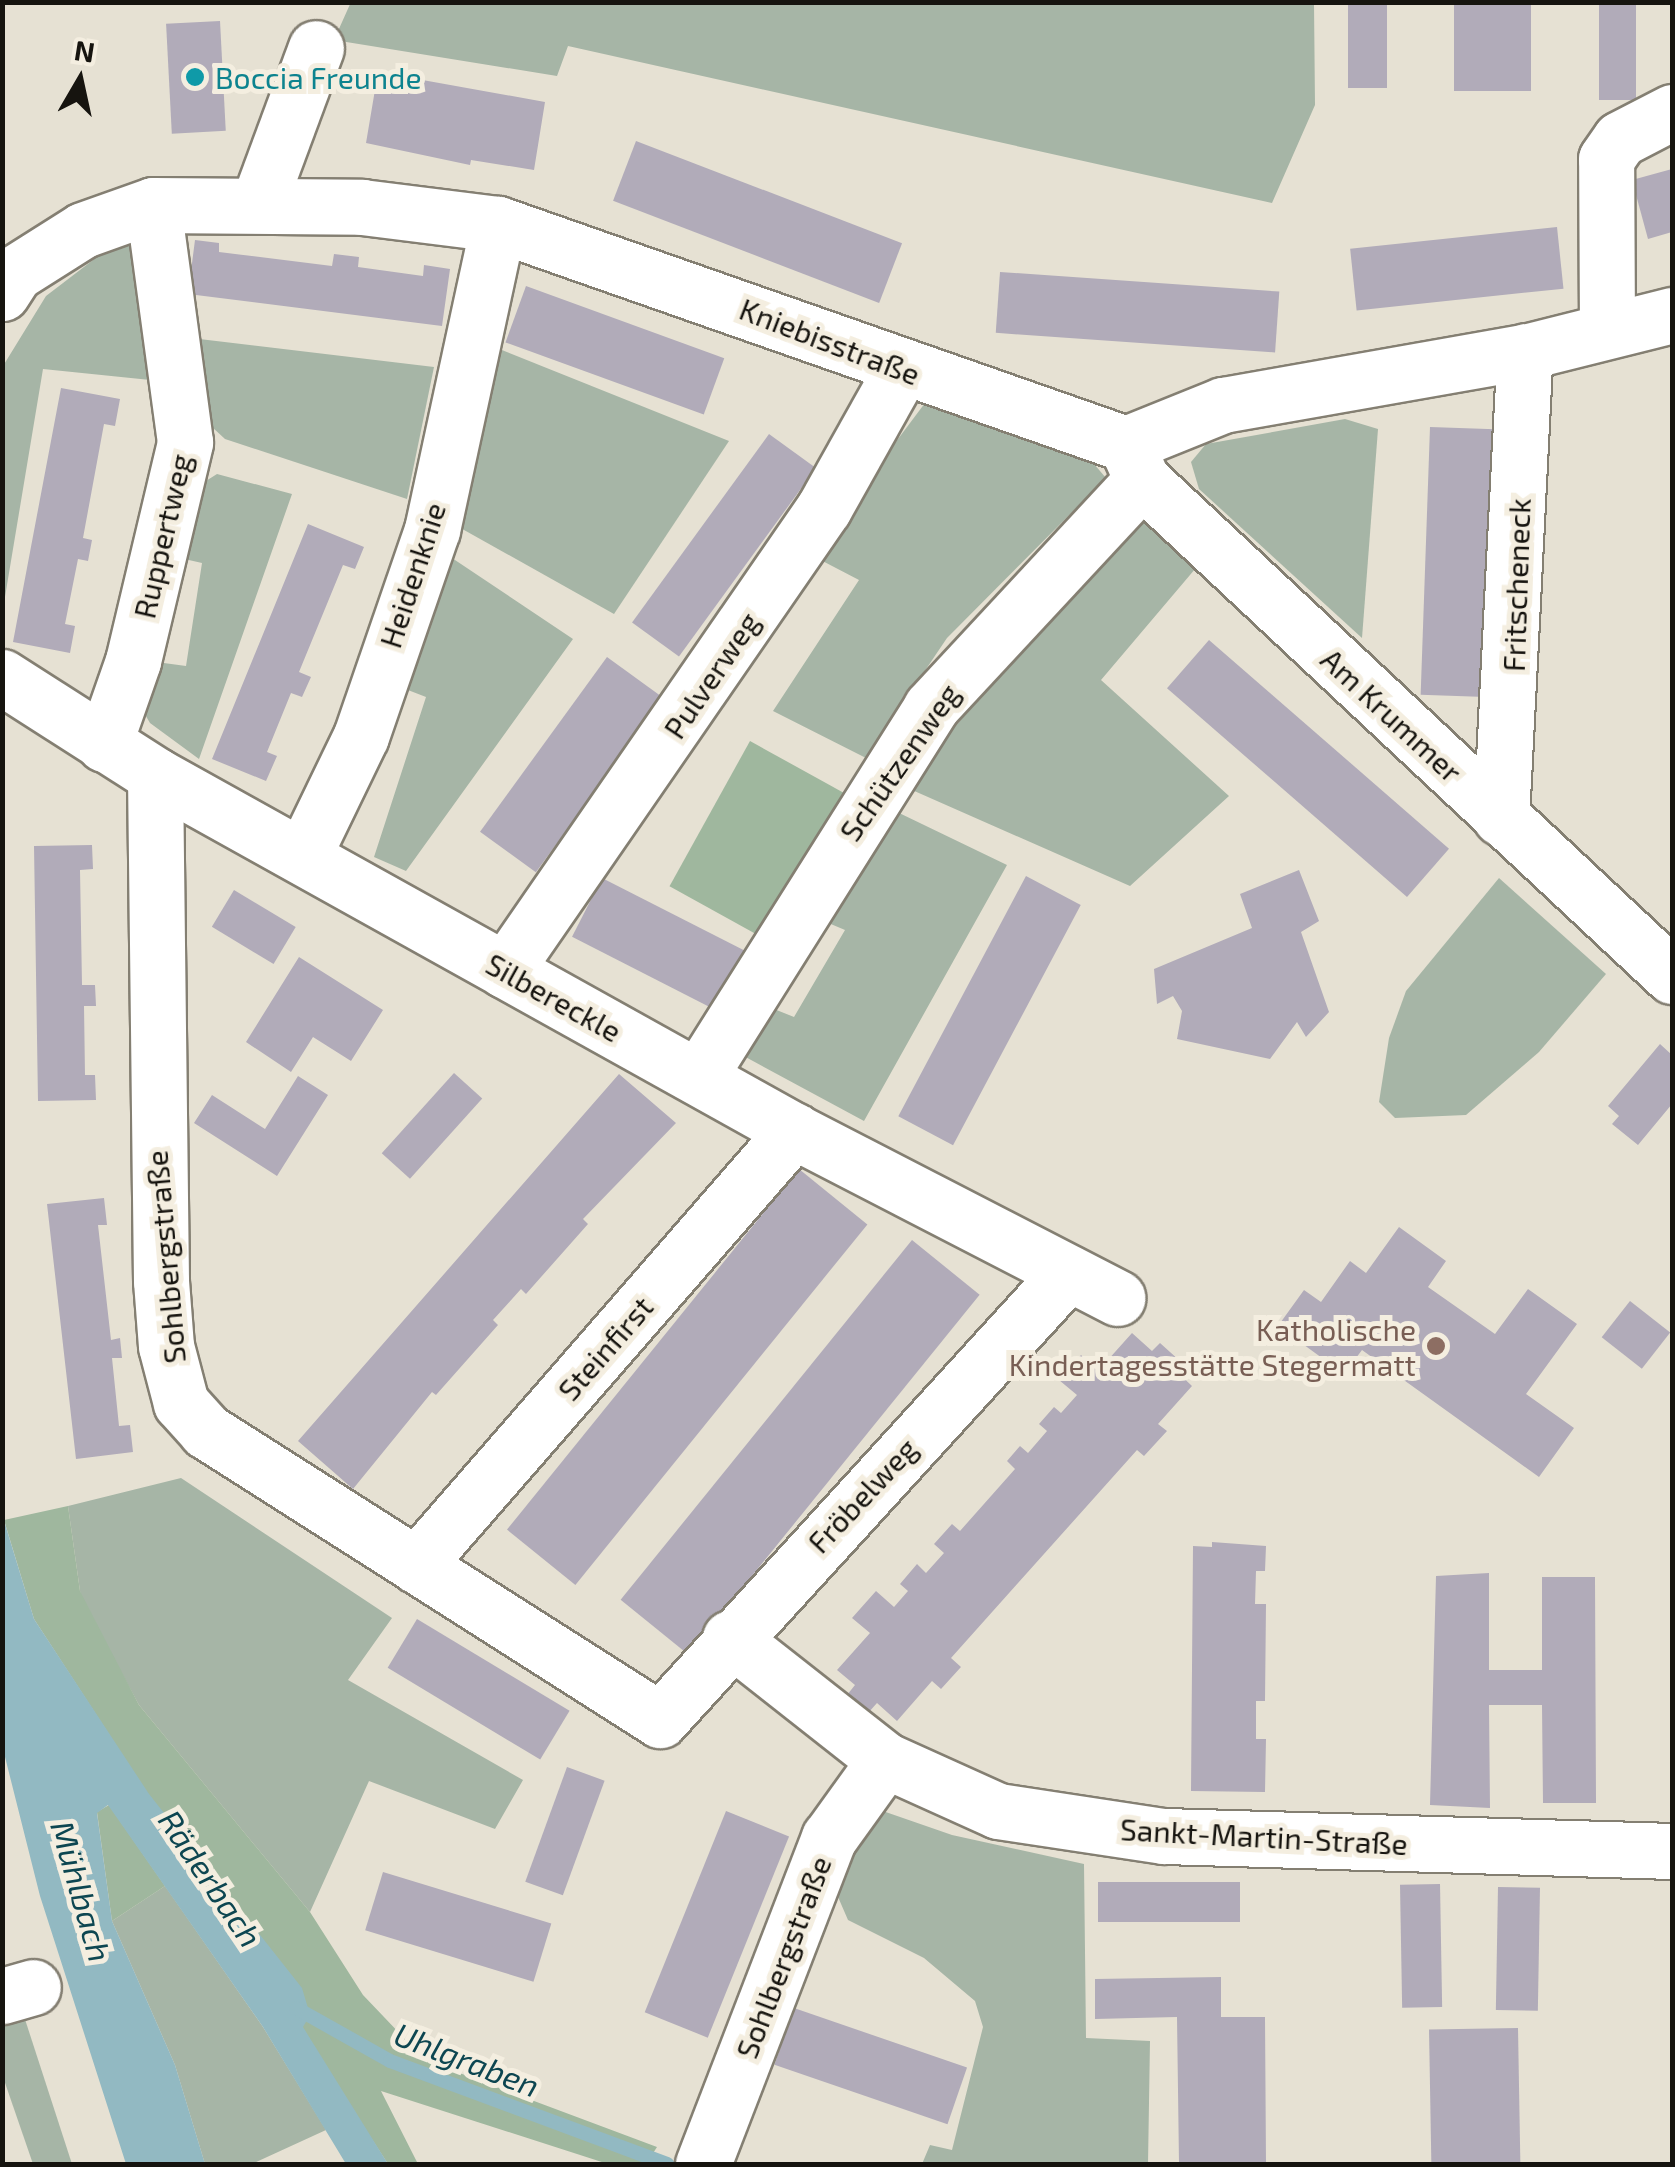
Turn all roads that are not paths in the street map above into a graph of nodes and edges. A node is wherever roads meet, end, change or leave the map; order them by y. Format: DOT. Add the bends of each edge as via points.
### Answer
graph roads {
  1 [pos="316,48"];
  2 [pos="1672,112"];
  3 [pos="259,202"];
  4 [pos="152,205"];
  5 [pos="498,224"];
  6 [pos="2,293"];
  7 [pos="1672,315"];
  8 [pos="1607,328"];
  9 [pos="1525,352"];
  10 [pos="901,370"];
  11 [pos="1134,462"];
  12 [pos="2,677"];
  13 [pos="104,744"];
  14 [pos="155,775"];
  15 [pos="1501,818"];
  16 [pos="303,856"];
  17 [pos="505,970"];
  18 [pos="1672,976"];
  19 [pos="699,1076"];
  20 [pos="794,1131"];
  21 [pos="1068,1273"];
  22 [pos="1117,1298"];
  23 [pos="416,1565"];
  24 [pos="730,1638"];
  25 [pos="660,1720"];
  26 [pos="885,1760"];
  27 [pos="1672,1850"];
  28 [pos="703,2164"];
  1 -- 3 [label="street"];
  2 -- 8 [label="street" via="1620,139 1606,160"];
  3 -- 4 [label="street, Kniebisstraße"];
  3 -- 5 [label="street, Kniebisstraße"];
  4 -- 6 [label="street, Kniebisstraße" via="83,230 15,273"];
  4 -- 13 [label="street, Ruppertweg" via="185,442 132,661"];
  5 -- 10 [label="street, Kniebisstraße" via="660,276"];
  5 -- 16 [label="street, Heidenknie" via="432,530 362,736"];
  7 -- 8 [label="street"];
  8 -- 9 [label="street"];
  9 -- 11 [label="street" via="1223,405"];
  9 -- 15 [label="street, Fritscheneck"];
  10 -- 11 [label="street, Kniebisstraße"];
  10 -- 17 [label="street, Pulverweg" via="824,508"];
  11 -- 15 [label="street, Am Krummer"];
  11 -- 19 [label="street, Schützenweg" via="931,707"];
  12 -- 13 [label="street, Silbereckle"];
  13 -- 14 [label="street, Silbereckle"];
  14 -- 16 [label="street, Silbereckle"];
  14 -- 23 [label="street, Sohlbergstraße" via="161,1281 166,1346 181,1403 206,1430"];
  15 -- 18 [label="street, Am Krummer"];
  16 -- 17 [label="street, Silbereckle"];
  17 -- 19 [label="street, Silbereckle"];
  19 -- 20 [label="street, Silbereckle"];
  20 -- 21 [label="street, Silbereckle"];
  20 -- 23 [label="street, Steinfirst"];
  21 -- 22 [label="street, Silbereckle"];
  21 -- 24 [label="street, Fröbelweg"];
  23 -- 25 [label="street, Sohlbergstraße"];
  24 -- 25 [label="street, Fröbelweg"];
  24 -- 26 [label="street, Sankt-Martin-Straße"];
  26 -- 27 [label="street, Sankt-Martin-Straße" via="998,1810 1164,1836"];
  26 -- 28 [label="street, Sohlbergstraße" via="829,1838"];
}
